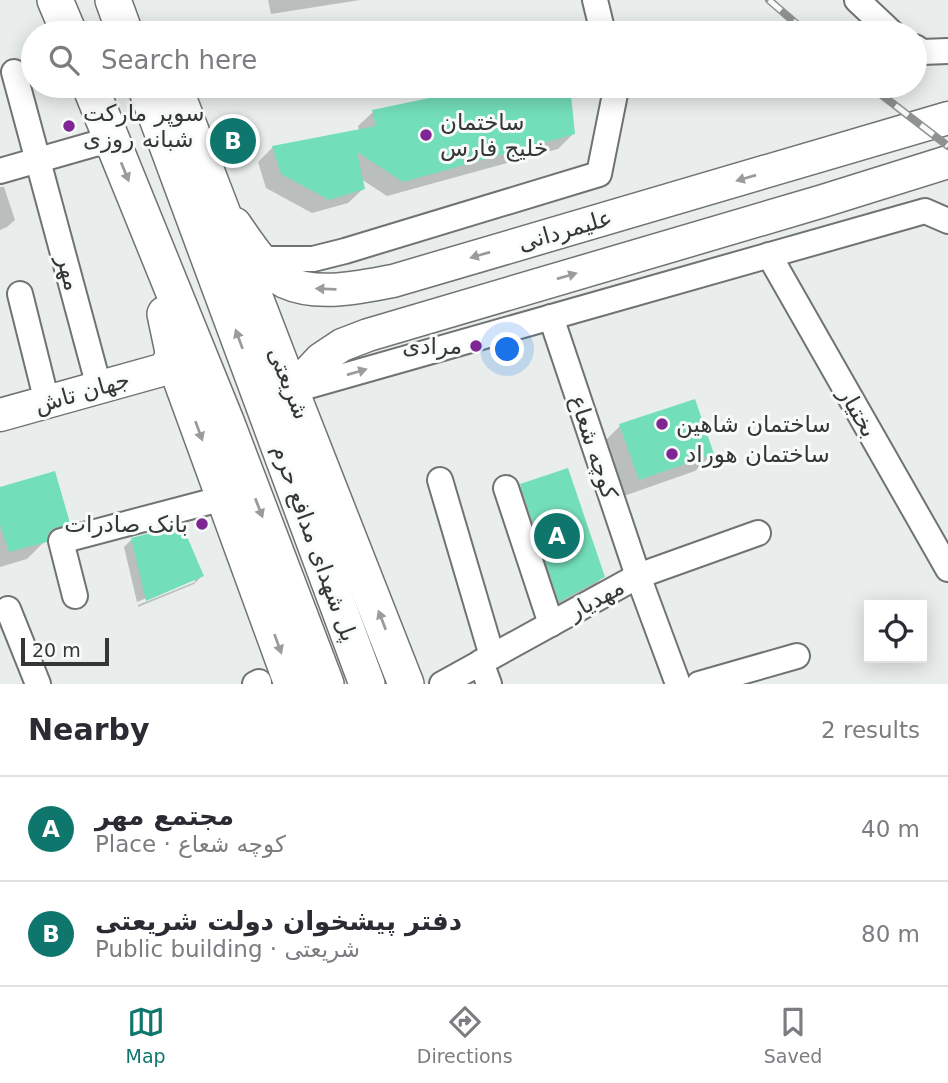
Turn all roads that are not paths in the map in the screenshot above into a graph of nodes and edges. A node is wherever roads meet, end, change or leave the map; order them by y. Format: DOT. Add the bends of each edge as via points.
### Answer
graph roads {
  1 [pos="55,0"];
  2 [pos="113,0"];
  3 [pos="595,0"];
  4 [pos="857,0"];
  5 [pos="64,21"];
  6 [pos="121,21"];
  7 [pos="600,21"];
  8 [pos="879,21"];
  9 [pos="948,51"];
  10 [pos="927,52"];
  11 [pos="14,72"];
  12 [pos="21,98"];
  13 [pos="21,98"];
  14 [pos="95,98"];
  15 [pos="150,98"];
  16 [pos="176,98"];
  17 [pos="614,98"];
  18 [pos="948,118"];
  19 [pos="112,139"];
  20 [pos="38,160"];
  21 [pos="948,162"];
  22 [pos="0,171"];
  23 [pos="216,197"];
  24 [pos="948,222"];
  25 [pos="146,224"];
  26 [pos="769,255"];
  27 [pos="260,259"];
  28 [pos="20,294"];
  29 [pos="551,317"];
  30 [pos="173,367"];
  31 [pos="99,387"];
  32 [pos="277,397"];
  33 [pos="47,402"];
  34 [pos="0,415"];
  35 [pos="440,480"];
  36 [pos="506,488"];
  37 [pos="224,498"];
  38 [pos="758,533"];
  39 [pos="948,569"];
  40 [pos="638,576"];
  41 [pos="75,596"];
  42 [pos="8,610"];
  43 [pos="551,624"];
  44 [pos="797,656"];
  45 [pos="487,668"];
  46 [pos="38,684"];
  47 [pos="266,684"];
  48 [pos="326,684"];
  49 [pos="367,684"];
  50 [pos="406,684"];
  51 [pos="442,684"];
  52 [pos="678,684"];
  53 [pos="699,684"];
  1 -- 5 [label="main road"];
  2 -- 6 [label="main road"];
  3 -- 7 [label="street"];
  4 -- 8 [label="street"];
  9 -- 10 [label="street"];
  11 -- 13 [label="street, مهر"];
  12 -- 20 [label="street, مهر"];
  14 -- 19 [label="main road"];
  32 -- 15 [label="main road, شریعتی, one-way"];
  16 -- 23 [label="main road, شریعتی"];
  17 -- 27 [label="street" via="599,174 313,259"];
  18 -- 27 [label="street, علیمردانی, one-way" via="393,281 339,290 310,289 284,282"];
  19 -- 20 [label="street"];
  19 -- 25 [label="main road, one-way"];
  20 -- 22 [label="street"];
  20 -- 31 [label="street, مهر"];
  32 -- 21 [label="street, علیمردانی, one-way" via="321,359 368,335"];
  23 -- 27 [label="street, علیمردانی"];
  23 -- 32 [label="main road, شریعتی"];
  24 -- 26 [label="street" via="925,211"];
  25 -- 30 [label="main road"];
  25 -- 48 [label="main road, پل شهدای مدافع حرم, one-way"];
  26 -- 29 [label="street"];
  26 -- 39 [label="street, بختیار"];
  28 -- 33 [label="street"];
  32 -- 29 [label="street, one-way"];
  29 -- 40 [label="street, کوچه شعاع"];
  30 -- 31 [label="street, جهان تاش"];
  30 -- 37 [label="main road, one-way"];
  31 -- 33 [label="street, جهان تاش"];
  32 -- 49 [label="main road, پل شهدای مدافع حرم"];
  50 -- 32 [label="main road, شریعتی, one-way"];
  33 -- 34 [label="street, جهان تاش"];
  35 -- 45 [label="street"];
  36 -- 43 [label="street"];
  37 -- 41 [label="street" via="61,541"];
  37 -- 47 [label="main road, one-way"];
  38 -- 40 [label="street, مهدیار"];
  40 -- 43 [label="street, مهدیار"];
  40 -- 52 [label="street, کوچه شعاع"];
  42 -- 46 [label="street"];
  43 -- 45 [label="street, مهدیار"];
  44 -- 53 [label="street"];
  45 -- 51 [label="street, مهدیار"];
}
